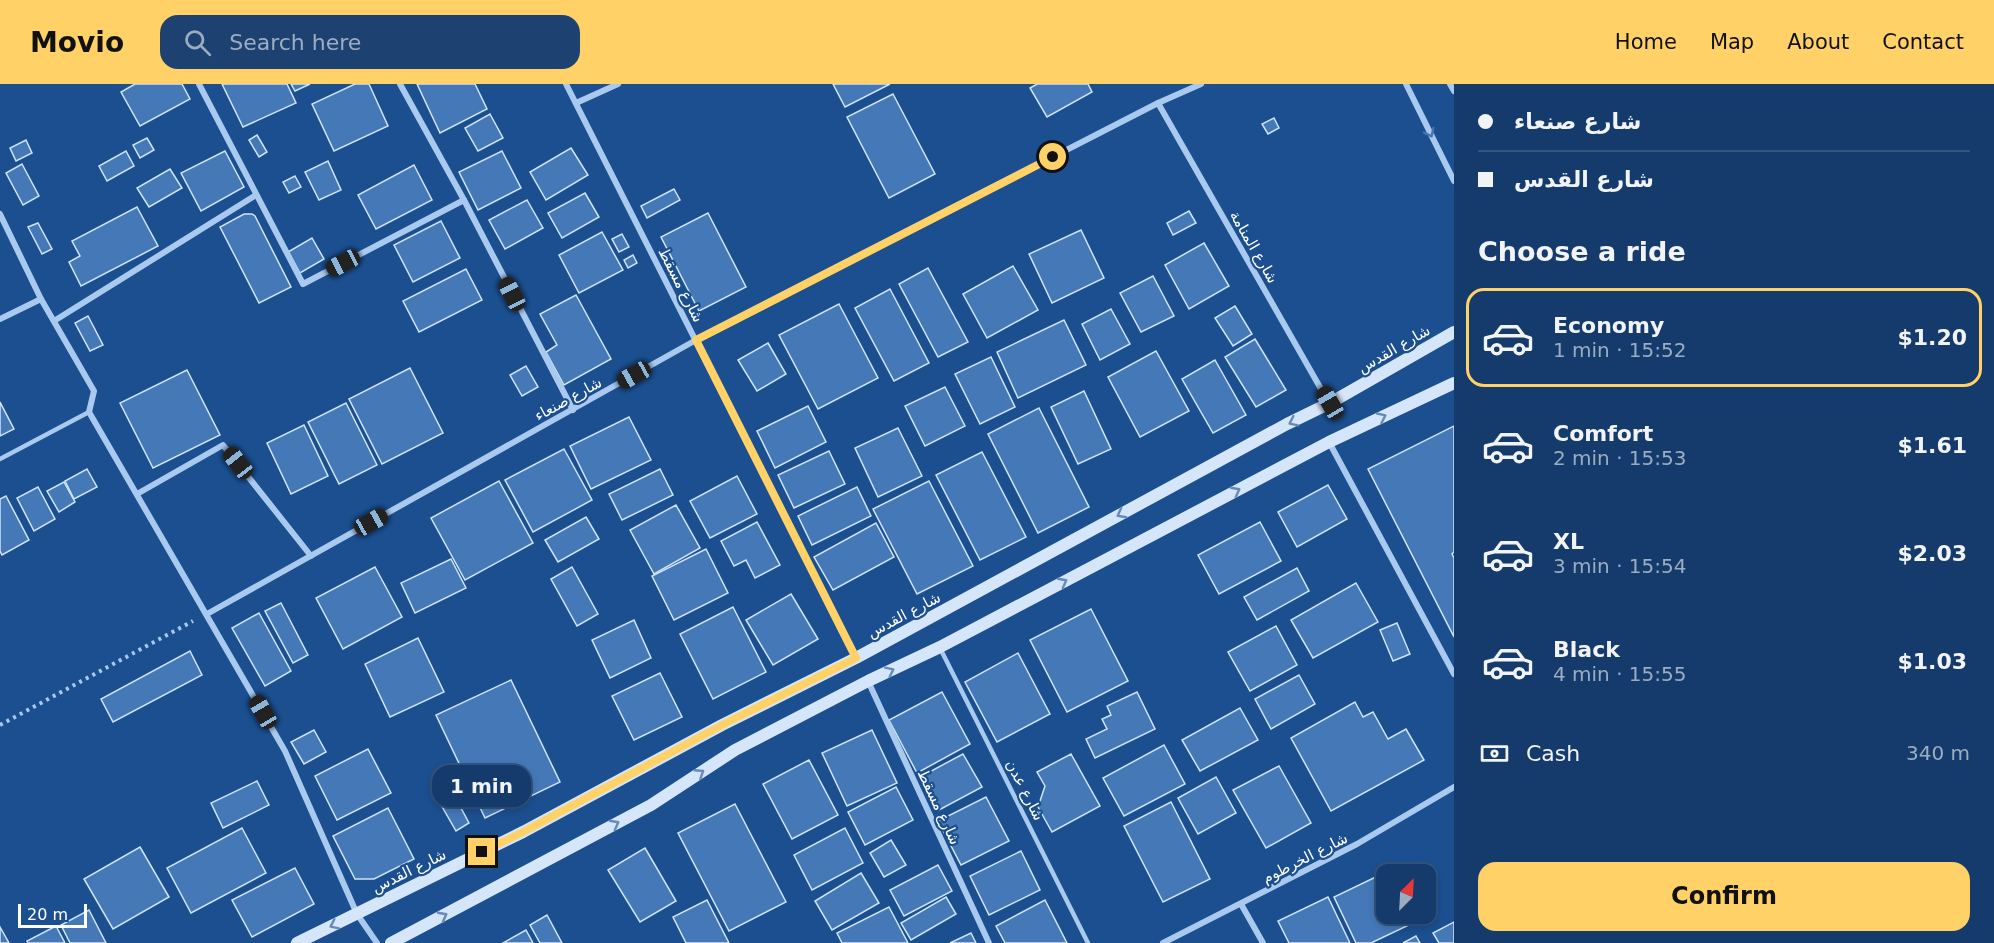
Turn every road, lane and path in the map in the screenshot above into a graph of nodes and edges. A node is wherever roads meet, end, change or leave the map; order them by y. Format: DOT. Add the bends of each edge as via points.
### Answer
graph roads {
  1 [pos="199,84"];
  2 [pos="400,84"];
  3 [pos="566,84"];
  4 [pos="618,84"];
  5 [pos="1202,84"];
  6 [pos="1406,84"];
  7 [pos="1450,84"];
  8 [pos="1454,91"];
  9 [pos="576,103"];
  10 [pos="1158,103"];
  11 [pos="1454,181"];
  12 [pos="256,195"];
  13 [pos="464,200"];
  14 [pos="0,214"];
  15 [pos="41,299"];
  16 [pos="0,319"];
  17 [pos="54,321"];
  18 [pos="1454,332"];
  19 [pos="696,340"];
  20 [pos="1454,383"];
  21 [pos="1330,403"];
  22 [pos="573,410"];
  23 [pos="88,412"];
  24 [pos="1329,442"];
  25 [pos="0,459"];
  26 [pos="137,494"];
  27 [pos="311,556"];
  28 [pos="207,614"];
  29 [pos="939,647"];
  30 [pos="856,658"];
  31 [pos="1454,674"];
  32 [pos="868,681"];
  33 [pos="0,725"];
  34 [pos="1454,787"];
  35 [pos="1241,904"];
  36 [pos="357,914"];
  37 [pos="297,943"];
  38 [pos="377,943"];
  39 [pos="391,943"];
  40 [pos="989,943"];
  41 [pos="1088,943"];
  42 [pos="1163,943"];
  43 [pos="1263,943"];
  1 -- 12 [label="street"];
  2 -- 13 [label="street"];
  3 -- 9 [label="street, شارع مسقط"];
  4 -- 9 [label="street"];
  5 -- 10 [label="street, شارع صنعاء"];
  6 -- 11 [label="street, one-way"];
  7 -- 8 [label="street"];
  9 -- 19 [label="street, شارع مسقط"];
  10 -- 19 [label="street, شارع صنعاء"];
  10 -- 21 [label="street, شارع المنامة"];
  12 -- 13 [label="street" via="303,284"];
  12 -- 17 [label="street"];
  13 -- 22 [label="street"];
  14 -- 15 [label="street"];
  15 -- 16 [label="street"];
  15 -- 17 [label="street"];
  17 -- 23 [label="street" via="93,391"];
  18 -- 21 [label="main road, شارع القدس"];
  19 -- 22 [label="street, شارع صنعاء"];
  19 -- 30 [label="street, شارع مسقط"];
  24 -- 20 [label="main road, one-way"];
  21 -- 30 [label="main road, شارع القدس, one-way"];
  22 -- 27 [label="street, شارع صنعاء"];
  23 -- 25 [label="lane"];
  23 -- 26 [label="street"];
  29 -- 24 [label="main road, one-way"];
  24 -- 31 [label="street"];
  26 -- 27 [label="street" via="223,445"];
  26 -- 28 [label="street"];
  27 -- 28 [label="street, شارع صنعاء"];
  28 -- 33 [label="path"];
  28 -- 36 [label="street" via="285,751"];
  32 -- 29 [label="main road, one-way"];
  29 -- 41 [label="lane, شارع عدن"];
  30 -- 36 [label="main road, شارع القدس"];
  39 -- 32 [label="main road, one-way" via="651,805 735,750"];
  32 -- 40 [label="street, شارع مسقط"];
  34 -- 35 [label="street, شارع الخرطوم" via="1357,844"];
  35 -- 42 [label="street, شارع الخرطوم"];
  35 -- 43 [label="street"];
  36 -- 37 [label="main road, شارع القدس, one-way"];
  36 -- 38 [label="street"];
}
